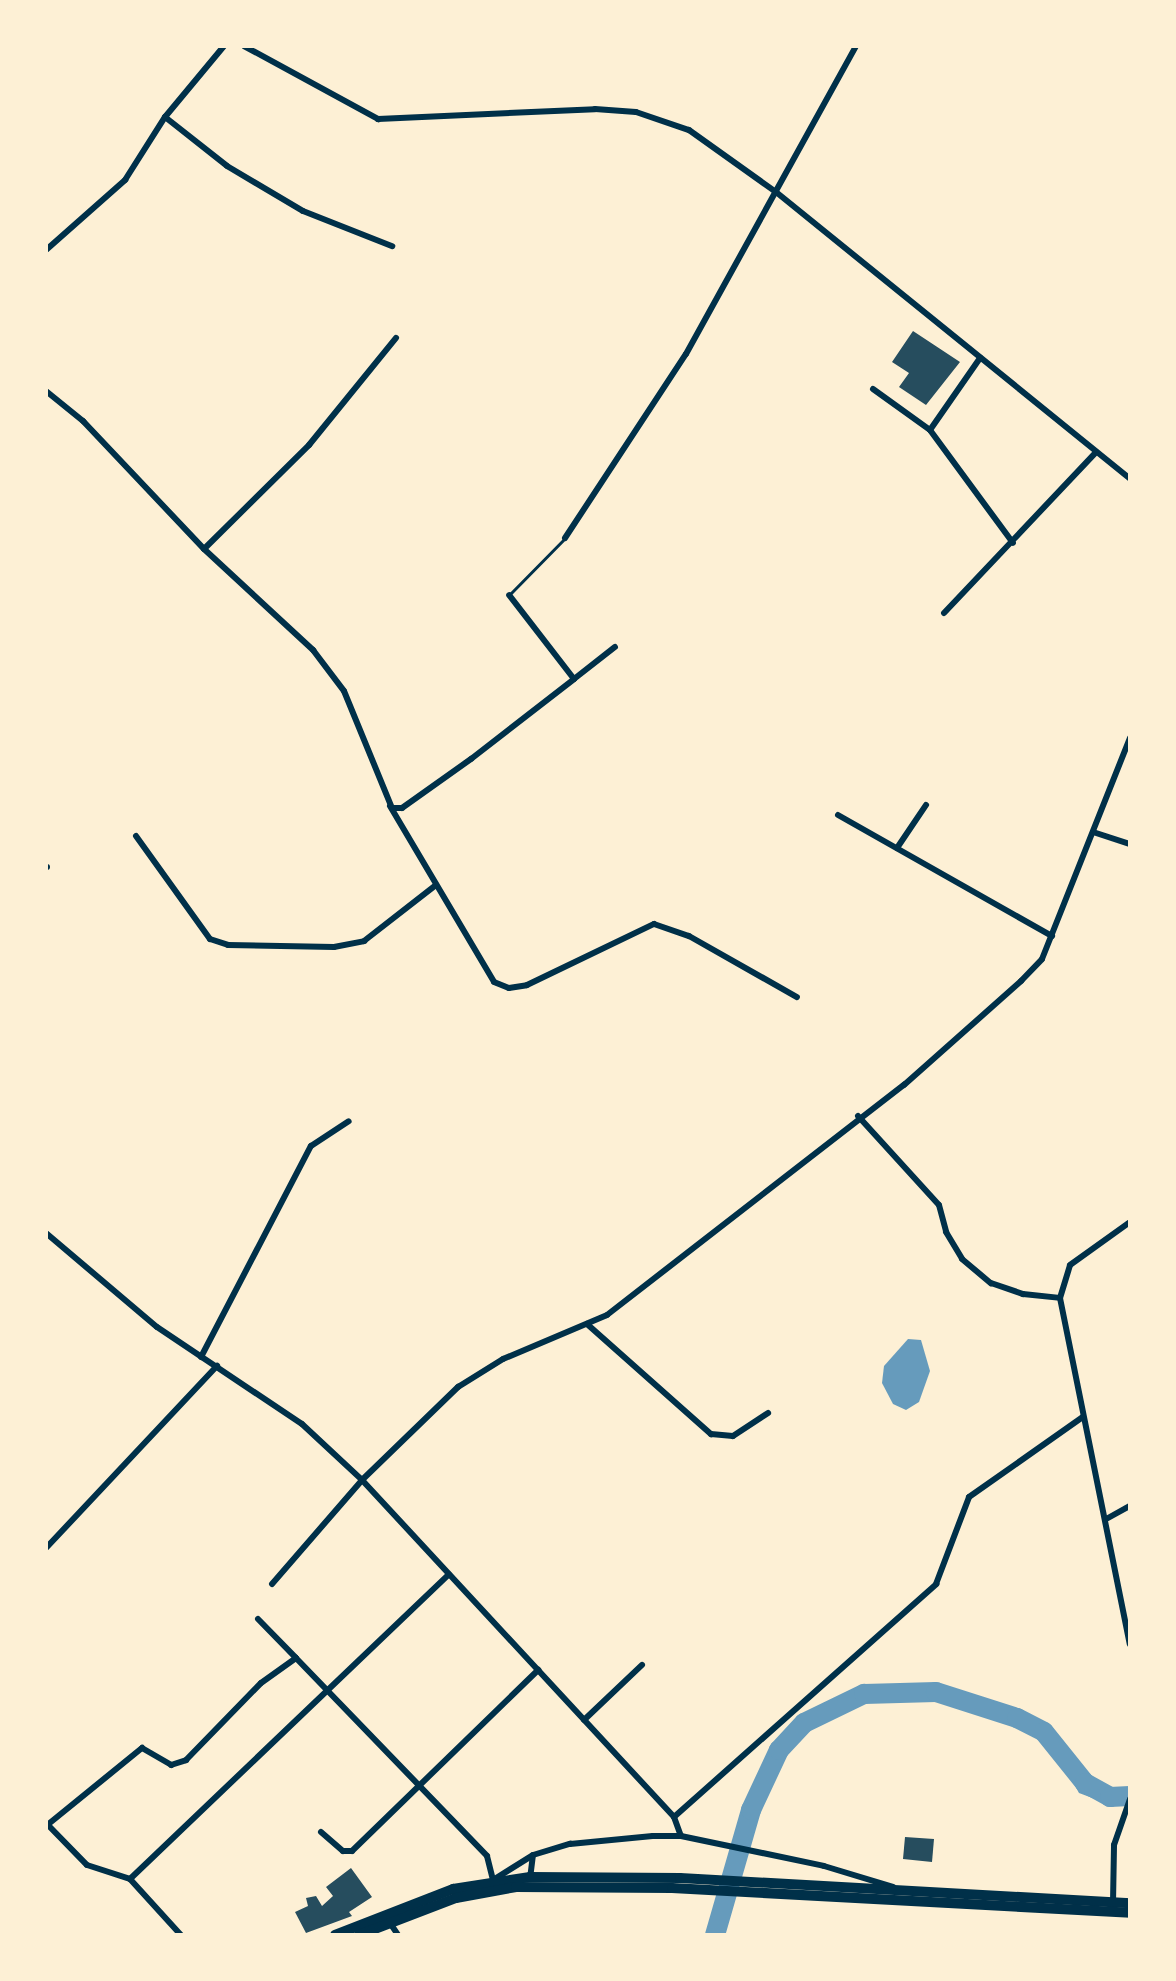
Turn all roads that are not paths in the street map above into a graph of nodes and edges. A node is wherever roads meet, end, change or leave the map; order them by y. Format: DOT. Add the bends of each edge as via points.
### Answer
graph roads {
  1 [pos="224,46"];
  2 [pos="244,46"];
  3 [pos="856,46"];
  4 [pos="165,117"];
  5 [pos="776,192"];
  6 [pos="392,246"];
  7 [pos="46,250"];
  8 [pos="396,338"];
  9 [pos="980,358"];
  10 [pos="873,389"];
  11 [pos="46,391"];
  12 [pos="930,430"];
  13 [pos="1096,452"];
  14 [pos="1130,479"];
  15 [pos="565,538"];
  16 [pos="1013,543"];
  17 [pos="204,549"];
  18 [pos="509,595"];
  19 [pos="944,613"];
  20 [pos="615,647"];
  21 [pos="574,679"];
  22 [pos="1130,738"];
  23 [pos="388,803"];
  24 [pos="926,805"];
  25 [pos="838,815"];
  26 [pos="1093,832"];
  27 [pos="136,836"];
  28 [pos="1130,844"];
  29 [pos="897,848"];
  30 [pos="436,885"];
  31 [pos="1052,936"];
  32 [pos="797,997"];
  33 [pos="858,1116"];
  34 [pos="349,1121"];
  35 [pos="1130,1222"];
  36 [pos="46,1233"];
  37 [pos="1060,1298"];
  38 [pos="587,1324"];
  39 [pos="201,1357"];
  40 [pos="217,1366"];
  41 [pos="768,1413"];
  42 [pos="1083,1417"];
  43 [pos="362,1480"];
  44 [pos="1130,1506"];
  45 [pos="1108,1518"];
  46 [pos="46,1548"];
  47 [pos="449,1574"];
  48 [pos="272,1584"];
  49 [pos="258,1619"];
  50 [pos="1130,1644"];
  51 [pos="296,1658"];
  52 [pos="642,1665"];
  53 [pos="538,1670"];
  54 [pos="328,1690"];
  55 [pos="584,1720"];
  56 [pos="422,1787"];
  57 [pos="1130,1799"];
  58 [pos="674,1817"];
  59 [pos="47,1825"];
  60 [pos="321,1832"];
  61 [pos="681,1836"];
  62 [pos="533,1855"];
  63 [pos="130,1879"];
  64 [pos="493,1880"];
  65 [pos="530,1882"];
  66 [pos="752,1888"];
  67 [pos="904,1892"];
  68 [pos="1113,1903"];
  69 [pos="1130,1903"];
  70 [pos="1130,1913"];
  71 [pos="390,1923"];
  72 [pos="181,1935"];
  73 [pos="335,1935"];
  74 [pos="359,1935"];
  75 [pos="398,1935"];
  1 -- 4 [label="street"];
  2 -- 5 [label="street" via="378,119 595,109 636,112 689,130"];
  3 -- 5 [label="street"];
  4 -- 6 [label="street" via="227,166 303,211"];
  4 -- 7 [label="street" via="125,180"];
  5 -- 9 [label="street"];
  5 -- 15 [label="street" via="686,354"];
  8 -- 17 [label="street" via="309,445"];
  9 -- 12 [label="street"];
  9 -- 13 [label="street"];
  10 -- 12 [label="street"];
  11 -- 17 [label="street" via="83,421"];
  12 -- 16 [label="street"];
  13 -- 14 [label="street"];
  13 -- 16 [label="street"];
  15 -- 18 [label="lane"];
  16 -- 19 [label="street"];
  17 -- 23 [label="street" via="313,650 344,691"];
  18 -- 21 [label="street"];
  20 -- 21 [label="street"];
  21 -- 23 [label="street" via="402,808"];
  22 -- 26 [label="street"];
  23 -- 30 [label="street"];
  24 -- 29 [label="street"];
  25 -- 29 [label="street"];
  26 -- 28 [label="street"];
  26 -- 31 [label="street"];
  27 -- 30 [label="street" via="210,939 228,945 334,947 364,941"];
  29 -- 31 [label="street"];
  30 -- 32 [label="street" via="494,982 509,988 527,985 654,924 689,936"];
  31 -- 33 [label="street" via="1042,959 1021,981 904,1085"];
  33 -- 37 [label="street" via="939,1205 946,1232 962,1259 991,1283"];
  33 -- 38 [label="street" via="658,1278"];
  34 -- 39 [label="street" via="311,1146"];
  35 -- 37 [label="street" via="1070,1265"];
  36 -- 39 [label="street"];
  37 -- 42 [label="street"];
  38 -- 41 [label="street" via="711,1434 733,1436"];
  38 -- 43 [label="street" via="503,1359 458,1387"];
  39 -- 40 [label="street"];
  40 -- 43 [label="street" via="302,1424"];
  40 -- 46 [label="street"];
  42 -- 45 [label="street"];
  42 -- 58 [label="street" via="969,1497 936,1584"];
  43 -- 47 [label="street"];
  43 -- 48 [label="street"];
  44 -- 45 [label="street"];
  45 -- 50 [label="street"];
  47 -- 53 [label="street"];
  47 -- 54 [label="street"];
  49 -- 51 [label="street"];
  51 -- 54 [label="street"];
  51 -- 59 [label="street" via="261,1683 186,1760 171,1765 142,1748"];
  52 -- 55 [label="street"];
  53 -- 55 [label="street"];
  53 -- 56 [label="street"];
  54 -- 56 [label="street"];
  54 -- 63 [label="street"];
  55 -- 58 [label="street"];
  56 -- 60 [label="street" via="352,1851 343,1851"];
  56 -- 64 [label="street" via="487,1856"];
  57 -- 68 [label="street" via="1114,1845"];
  58 -- 61 [label="street"];
  59 -- 63 [label="street" via="87,1865"];
  61 -- 62 [label="street" via="615,1837"];
  61 -- 67 [label="street" via="863,1876"];
  62 -- 64 [label="street"];
  62 -- 65 [label="street"];
  63 -- 72 [label="street"];
  64 -- 65 [label="highway"];
  64 -- 73 [label="highway" via="453,1889"];
  65 -- 66 [label="highway"];
  65 -- 71 [label="highway" via="456,1898"];
  66 -- 67 [label="highway"];
  66 -- 70 [label="highway"];
  67 -- 68 [label="highway"];
  68 -- 69 [label="highway"];
  71 -- 74 [label="highway"];
  71 -- 75 [label="street"];
}
